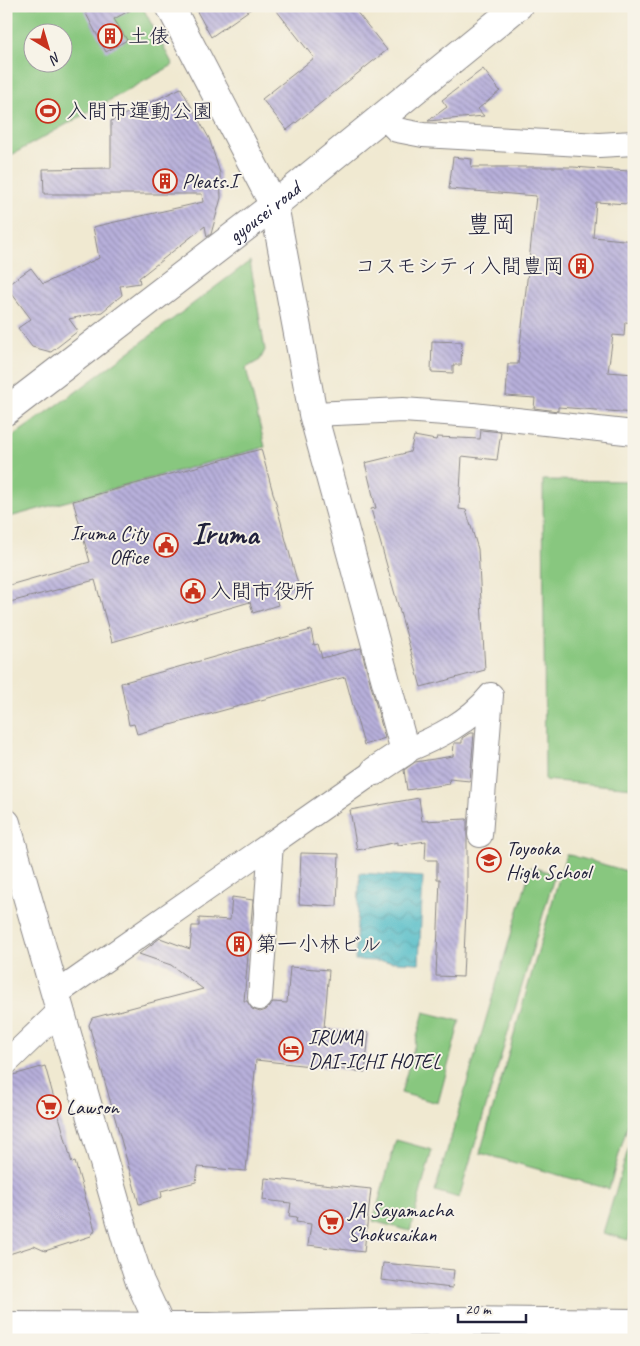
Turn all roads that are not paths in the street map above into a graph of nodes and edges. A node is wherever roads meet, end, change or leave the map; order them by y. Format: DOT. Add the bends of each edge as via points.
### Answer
graph roads {
  1 [pos="170,6"];
  2 [pos="518,6"];
  3 [pos="383,116"];
  4 [pos="634,144"];
  5 [pos="274,206"];
  6 [pos="6,411"];
  7 [pos="314,414"];
  8 [pos="634,433"];
  9 [pos="405,751"];
  10 [pos="374,771"];
  11 [pos="6,824"];
  12 [pos="480,835"];
  13 [pos="271,844"];
  14 [pos="260,998"];
  15 [pos="58,1002"];
  16 [pos="6,1063"];
  17 [pos="634,1323"];
  18 [pos="6,1326"];
  19 [pos="164,1334"];
  1 -- 5 [label="main road"];
  2 -- 3 [label="main road, gyousei road"];
  3 -- 4 [label="street" via="397,130 423,134 599,145"];
  3 -- 5 [label="main road, gyousei road"];
  5 -- 6 [label="main road, gyousei road"];
  5 -- 7 [label="main road"];
  7 -- 8 [label="street" via="403,410"];
  7 -- 9 [label="main road"];
  9 -- 10 [label="main road"];
  9 -- 12 [label="street" via="455,726 481,707 491,695"];
  10 -- 13 [label="street"];
  11 -- 15 [label="main road"];
  13 -- 14 [label="street"];
  13 -- 15 [label="street"];
  15 -- 16 [label="street"];
  15 -- 19 [label="main road" via="129,1249"];
  17 -- 19 [label="main road" via="462,1321"];
  18 -- 19 [label="main road"];
}
